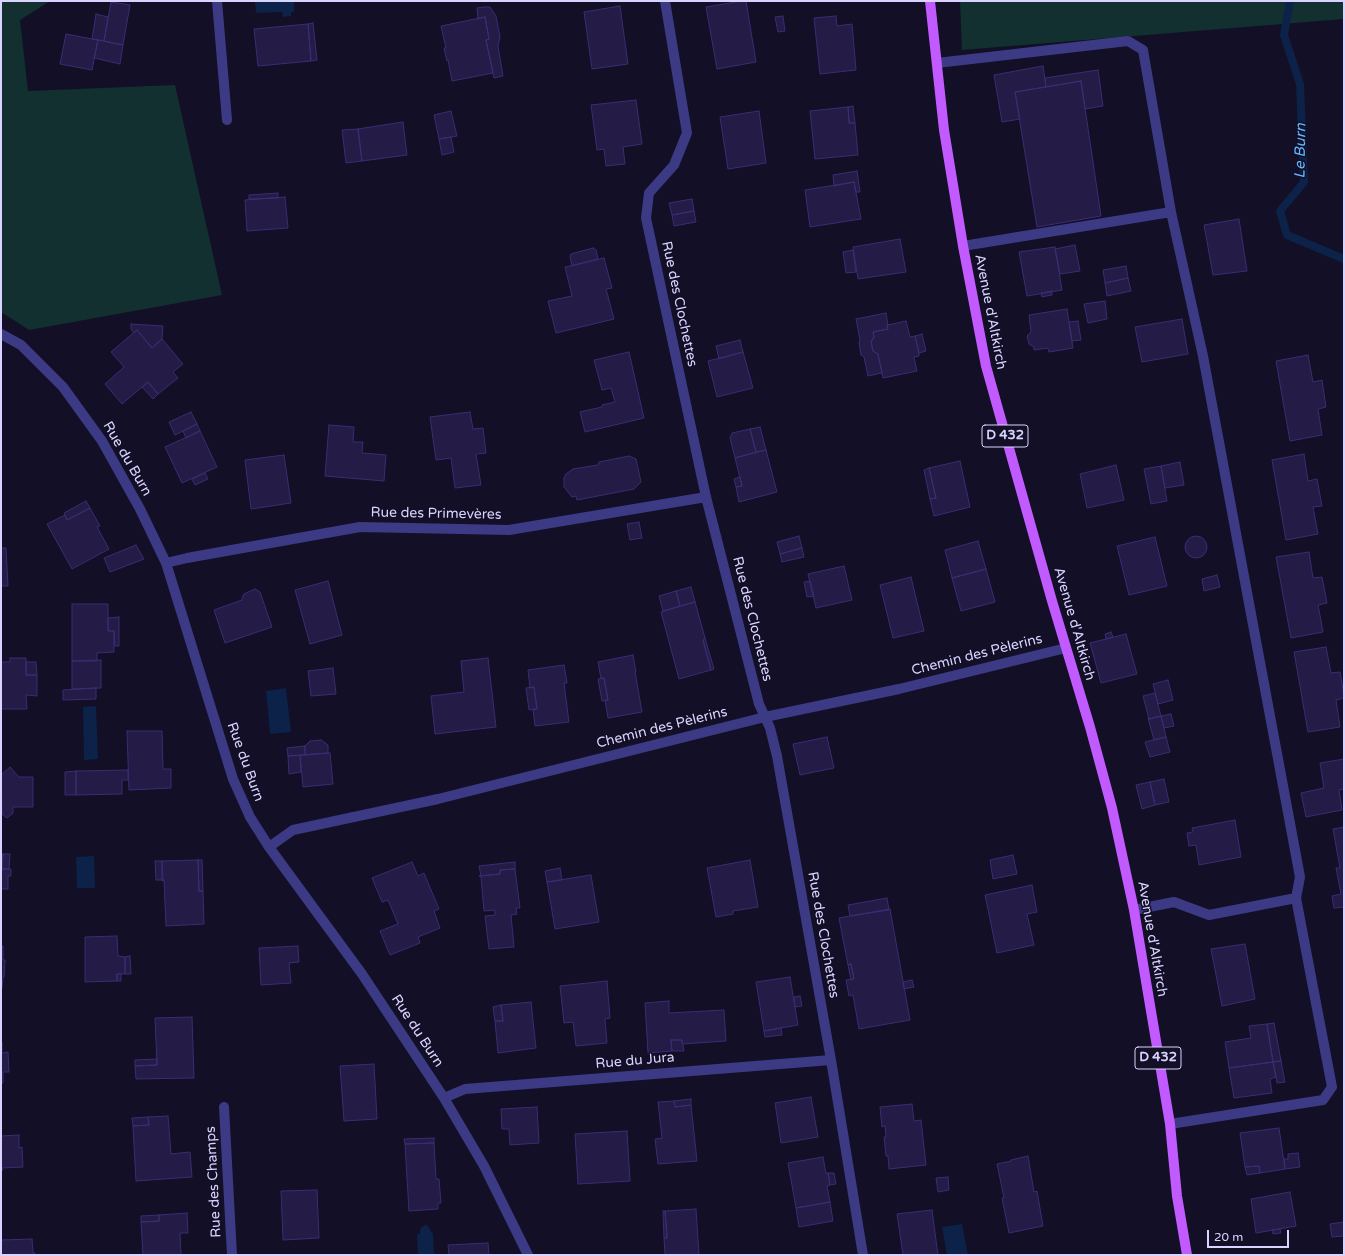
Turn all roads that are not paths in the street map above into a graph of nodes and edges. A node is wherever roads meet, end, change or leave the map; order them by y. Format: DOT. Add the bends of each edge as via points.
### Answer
graph roads {
  1 [pos="216,1"];
  2 [pos="665,1"];
  3 [pos="930,1"];
  4 [pos="937,63"];
  5 [pos="227,120"];
  6 [pos="1171,212"];
  7 [pos="963,246"];
  8 [pos="1,334"];
  9 [pos="706,497"];
  10 [pos="166,563"];
  11 [pos="1066,648"];
  12 [pos="765,717"];
  13 [pos="270,847"];
  14 [pos="1296,898"];
  15 [pos="1134,910"];
  16 [pos="831,1060"];
  17 [pos="444,1098"];
  18 [pos="224,1107"];
  19 [pos="1170,1124"];
  20 [pos="232,1255"];
  21 [pos="528,1255"];
  22 [pos="863,1255"];
  23 [pos="1187,1255"];
  1 -- 5 [label="street"];
  2 -- 9 [label="street, Rue des Clochettes" via="687,133 674,165 649,193 646,218"];
  3 -- 4 [label="main road, Avenue d'Altkirch / D 432"];
  4 -- 6 [label="street" via="1128,41 1143,50"];
  4 -- 7 [label="main road, Avenue d'Altkirch / D 432" via="944,130"];
  6 -- 7 [label="street"];
  6 -- 14 [label="street" via="1203,356 1299,869"];
  7 -- 11 [label="main road, Avenue d'Altkirch / D 432" via="986,366"];
  8 -- 10 [label="street, Rue du Burn" via="21,345 64,387 98,435 140,509"];
  9 -- 10 [label="street, Rue des Primevères" via="509,530 360,527"];
  9 -- 12 [label="street, Rue des Clochettes" via="759,704"];
  10 -- 13 [label="street, Rue du Burn" via="233,779 250,817"];
  11 -- 12 [label="street, Chemin des Pèlerins" via="900,689"];
  11 -- 15 [label="main road, Avenue d'Altkirch / D 432" via="1112,808"];
  12 -- 13 [label="street, Chemin des Pèlerins" via="438,799 293,830"];
  12 -- 16 [label="street, Rue des Clochettes" via="777,756"];
  13 -- 17 [label="street, Rue du Burn" via="362,974"];
  14 -- 15 [label="street" via="1209,914 1174,902"];
  14 -- 19 [label="street" via="1332,1087 1323,1100"];
  15 -- 19 [label="main road, Avenue d'Altkirch / D 432"];
  16 -- 17 [label="street, Rue du Jura" via="465,1089"];
  16 -- 22 [label="street, Rue des Clochettes"];
  17 -- 21 [label="street, Rue du Burn" via="484,1166"];
  18 -- 20 [label="street, Rue des Champs"];
  19 -- 23 [label="main road, Avenue d'Altkirch / D 432"];
}
